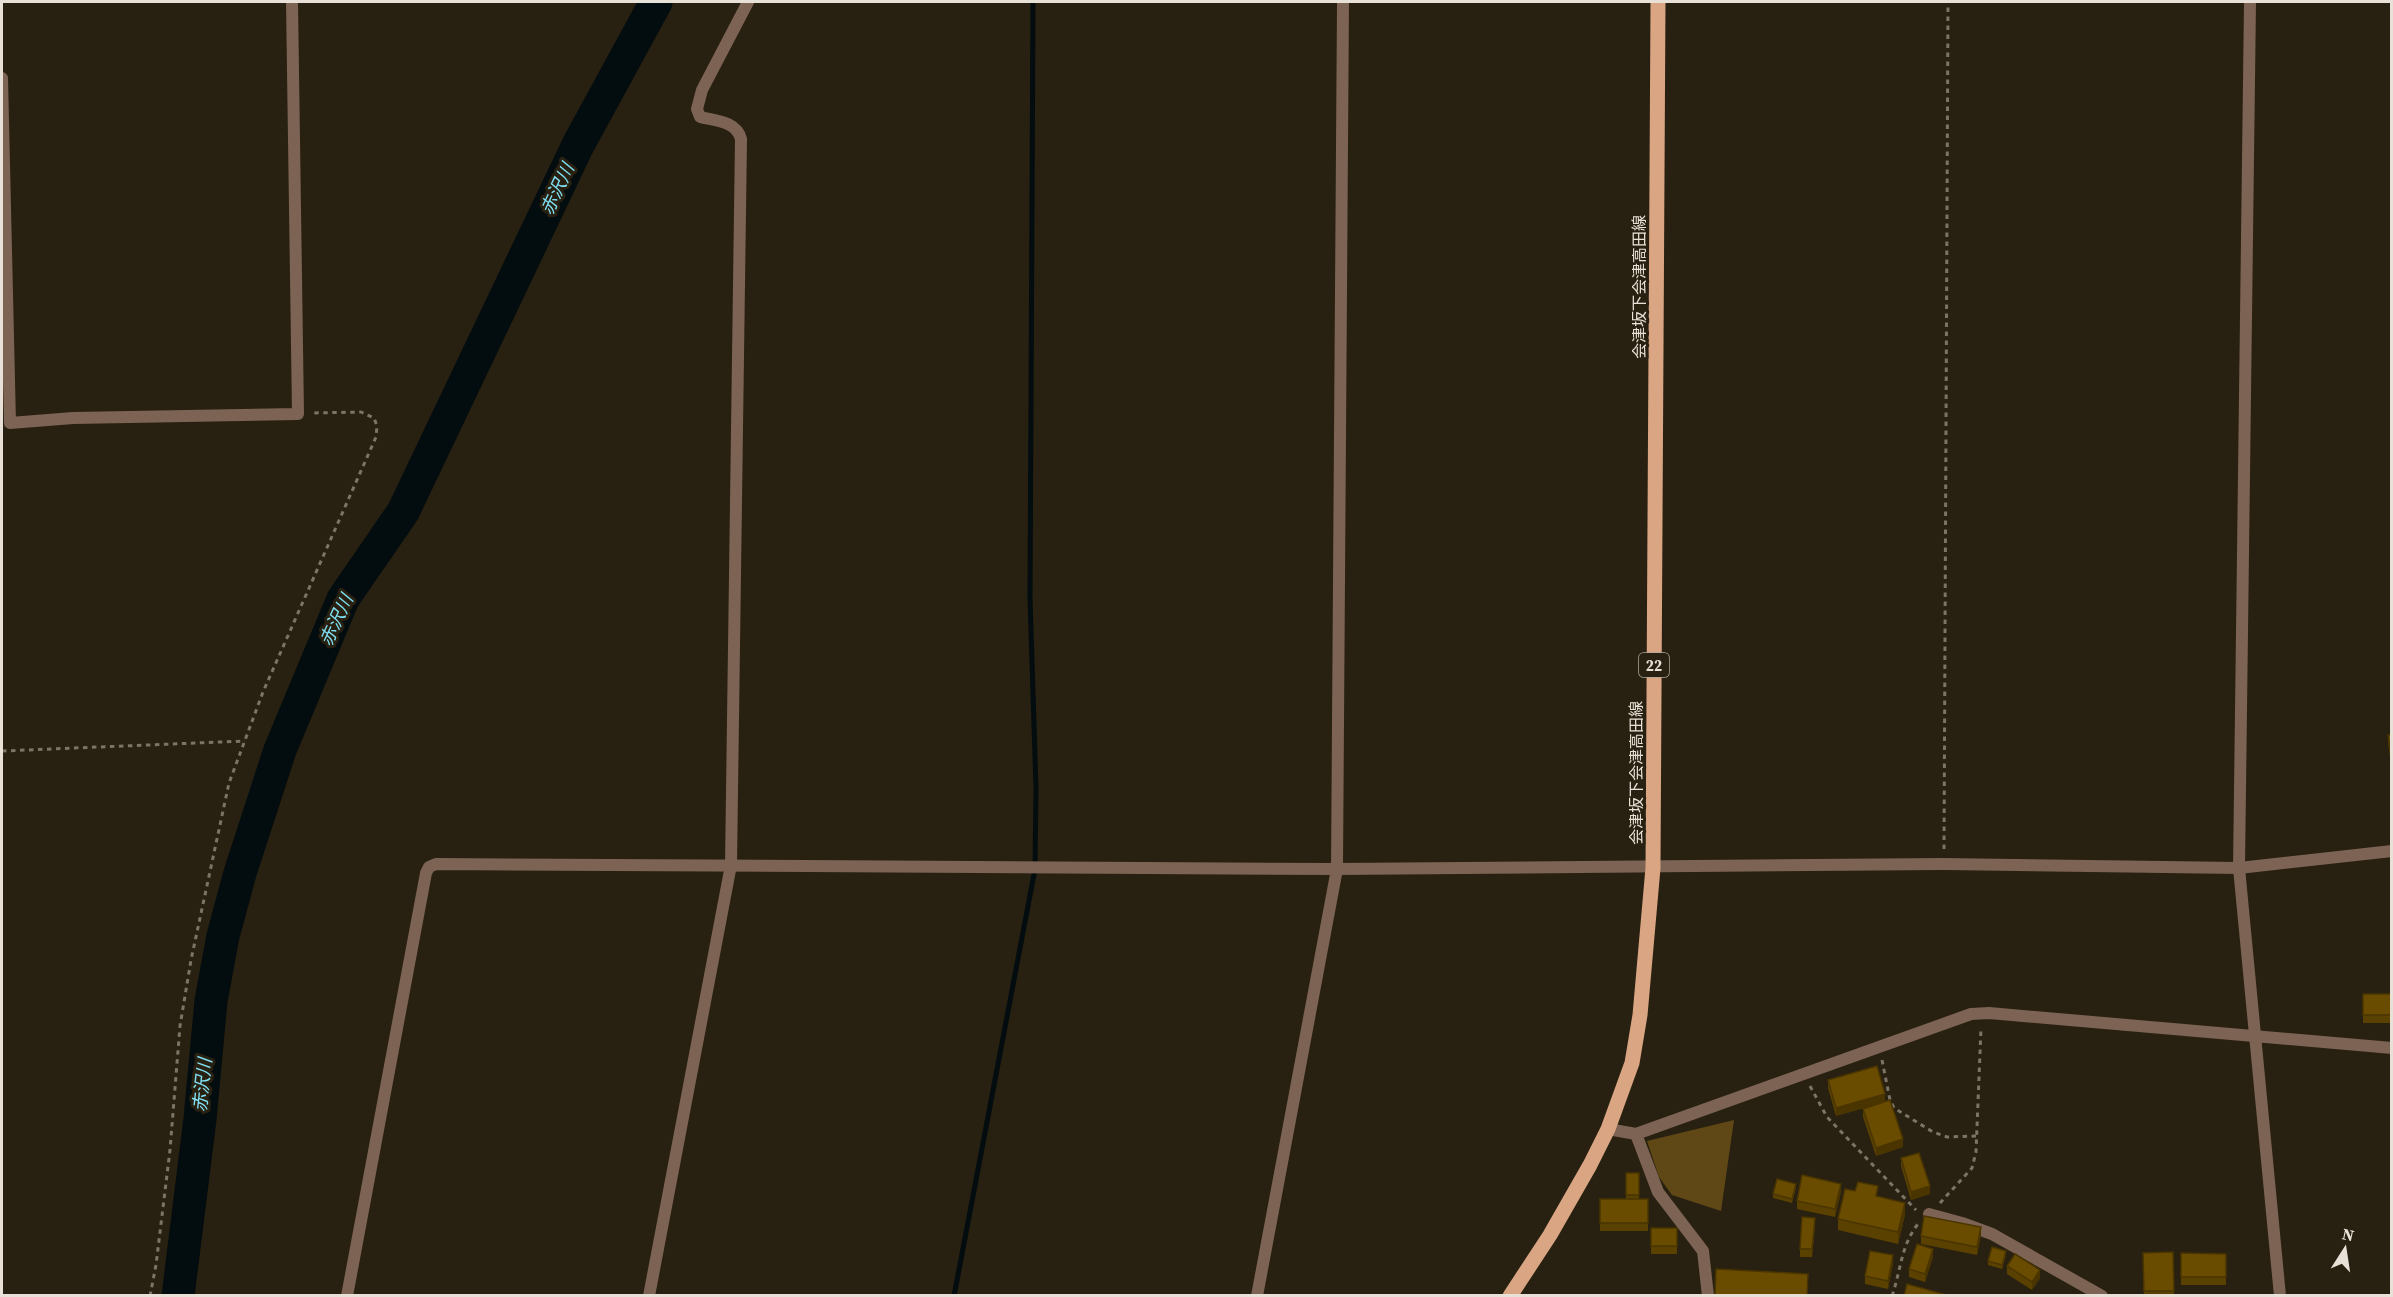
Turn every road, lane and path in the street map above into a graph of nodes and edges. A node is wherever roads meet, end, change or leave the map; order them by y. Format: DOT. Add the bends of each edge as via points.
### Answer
graph roads {
  1 [pos="292,2"];
  2 [pos="748,2"];
  3 [pos="1343,2"];
  4 [pos="1658,2"];
  5 [pos="1948,2"];
  6 [pos="2250,2"];
  7 [pos="2,78"];
  8 [pos="298,414"];
  9 [pos="244,741"];
  10 [pos="2,751"];
  11 [pos="2391,851"];
  12 [pos="1944,864"];
  13 [pos="731,865"];
  14 [pos="1653,868"];
  15 [pos="2239,868"];
  16 [pos="1337,869"];
  17 [pos="1981,1014"];
  18 [pos="2255,1036"];
  19 [pos="1879,1047"];
  20 [pos="2391,1048"];
  21 [pos="1804,1074"];
  22 [pos="1608,1129"];
  23 [pos="1636,1134"];
  24 [pos="1976,1136"];
  25 [pos="1929,1214"];
  26 [pos="150,1296"];
  27 [pos="346,1296"];
  28 [pos="649,1296"];
  29 [pos="1257,1296"];
  30 [pos="1510,1296"];
  31 [pos="1708,1296"];
  32 [pos="1892,1296"];
  33 [pos="2102,1296"];
  34 [pos="2280,1296"];
  1 -- 8 [label="street"];
  2 -- 13 [label="street" via="702,90 697,109 700,117 732,126 741,139"];
  3 -- 16 [label="street"];
  4 -- 14 [label="main road, 会津坂下会津高田線 / 22"];
  5 -- 12 [label="path"];
  6 -- 15 [label="street"];
  7 -- 8 [label="street" via="10,423 73,418"];
  8 -- 9 [label="path" via="361,412 374,418 376,437"];
  9 -- 10 [label="path"];
  9 -- 26 [label="path" via="229,783 191,960"];
  11 -- 15 [label="street"];
  12 -- 14 [label="street"];
  12 -- 15 [label="street"];
  13 -- 16 [label="street"];
  13 -- 27 [label="street" via="429,867"];
  13 -- 28 [label="street"];
  14 -- 16 [label="street"];
  14 -- 22 [label="main road, 会津坂下会津高田線 / 22" via="1632,1063"];
  15 -- 18 [label="street"];
  16 -- 29 [label="street"];
  17 -- 18 [label="street"];
  17 -- 19 [label="street" via="1971,1014"];
  17 -- 24 [label="path"];
  18 -- 20 [label="street"];
  18 -- 34 [label="street"];
  19 -- 21 [label="street"];
  19 -- 24 [label="path" via="1894,1108 1947,1137"];
  21 -- 23 [label="street"];
  21 -- 32 [label="path" via="1827,1117 1923,1218 1910,1234"];
  22 -- 23 [label="street"];
  22 -- 30 [label="main road, 会津坂下会津高田線 / 22" via="1550,1235"];
  23 -- 31 [label="street" via="1658,1192 1703,1251"];
  24 -- 25 [label="path" via="1972,1168"];
  25 -- 33 [label="street" via="1992,1234"];
}
